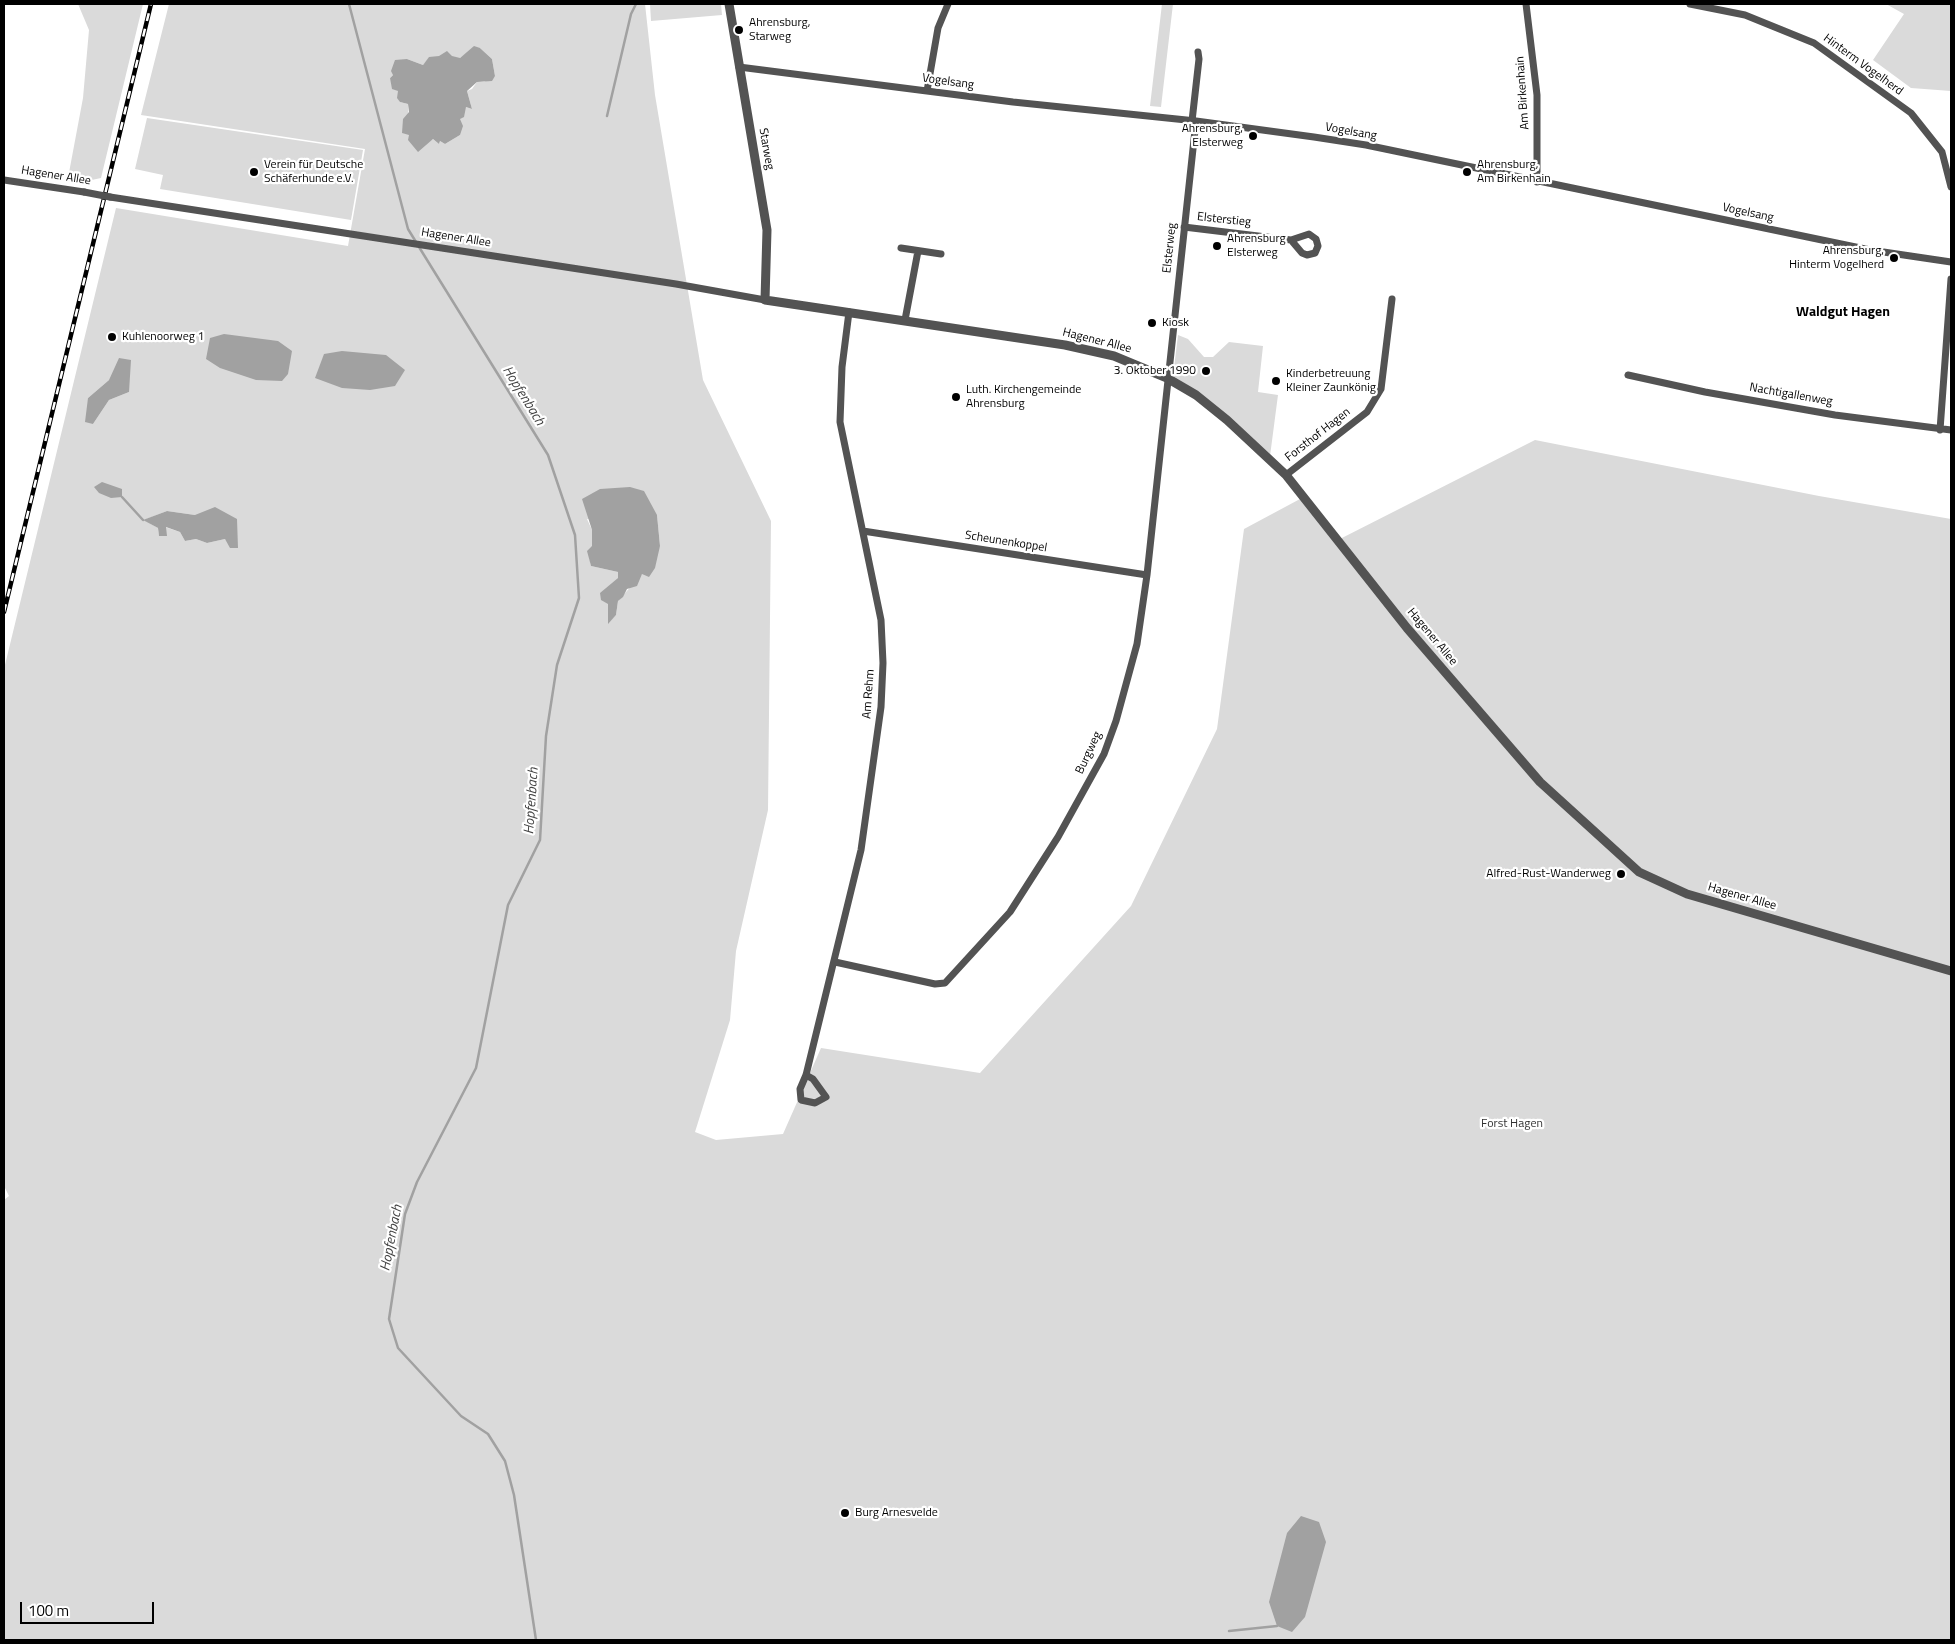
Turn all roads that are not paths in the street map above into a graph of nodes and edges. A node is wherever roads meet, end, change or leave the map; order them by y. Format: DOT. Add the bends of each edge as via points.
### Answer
graph roads {
  1 [pos="729,4"];
  2 [pos="948,4"];
  3 [pos="1526,4"];
  4 [pos="1690,4"];
  5 [pos="1198,52"];
  6 [pos="739,67"];
  7 [pos="927,91"];
  8 [pos="1194,121"];
  9 [pos="4,180"];
  10 [pos="1537,182"];
  11 [pos="1951,187"];
  12 [pos="1184,227"];
  13 [pos="1291,240"];
  14 [pos="901,248"];
  15 [pos="918,251"];
  16 [pos="942,254"];
  17 [pos="1951,262"];
  18 [pos="1951,279"];
  19 [pos="1392,299"];
  20 [pos="765,300"];
  21 [pos="849,312"];
  22 [pos="905,320"];
  23 [pos="1628,375"];
  24 [pos="1167,378"];
  25 [pos="1940,430"];
  26 [pos="1951,430"];
  27 [pos="1286,475"];
  28 [pos="863,531"];
  29 [pos="1147,575"];
  30 [pos="835,962"];
  31 [pos="1951,972"];
  32 [pos="806,1075"];
  1 -- 6 [label="street, Starweg"];
  2 -- 7 [label="street" via="938,28"];
  3 -- 10 [label="street, Am Birkenhain" via="1537,95"];
  4 -- 11 [label="street, Hinterm Vogelherd" via="1745,15 1814,43 1911,113 1942,152"];
  5 -- 8 [label="street, Elsterweg"];
  6 -- 7 [label="street, Vogelsang"];
  6 -- 20 [label="street, Starweg" via="767,230"];
  7 -- 8 [label="street, Vogelsang"];
  8 -- 10 [label="street, Vogelsang" via="1366,145"];
  8 -- 12 [label="street, Elsterweg"];
  9 -- 20 [label="street, Hagener Allee, bridge"];
  10 -- 17 [label="street, Vogelsang" via="1870,250"];
  12 -- 13 [label="street, Elsterstieg"];
  12 -- 24 [label="street, Elsterweg"];
  14 -- 15 [label="street"];
  15 -- 16 [label="street"];
  15 -- 22 [label="street"];
  18 -- 25 [label="street"];
  19 -- 27 [label="street, Forsthof Hagen" via="1381,390 1367,412"];
  20 -- 21 [label="street, Hagener Allee"];
  21 -- 22 [label="street, Hagener Allee"];
  21 -- 28 [label="street, Am Rehm" via="840,422"];
  22 -- 24 [label="street, Hagener Allee" via="1006,334 1106,354 1146,367"];
  23 -- 25 [label="street, Nachtigallenweg" via="1835,415"];
  24 -- 27 [label="street, Hagener Allee" via="1196,395 1227,420"];
  24 -- 29 [label="street, Burgweg"];
  25 -- 26 [label="street, Nachtigallenweg"];
  27 -- 31 [label="street, Hagener Allee" via="1408,628 1540,782 1639,872 1687,894"];
  28 -- 29 [label="street, Scheunenkoppel"];
  28 -- 30 [label="street, Am Rehm" via="881,620 881,707 861,850"];
  29 -- 30 [label="street, Burgweg" via="1137,644 1104,754 1058,837 1010,912 944,983 935,984"];
  30 -- 32 [label="street, Am Rehm"];
}
